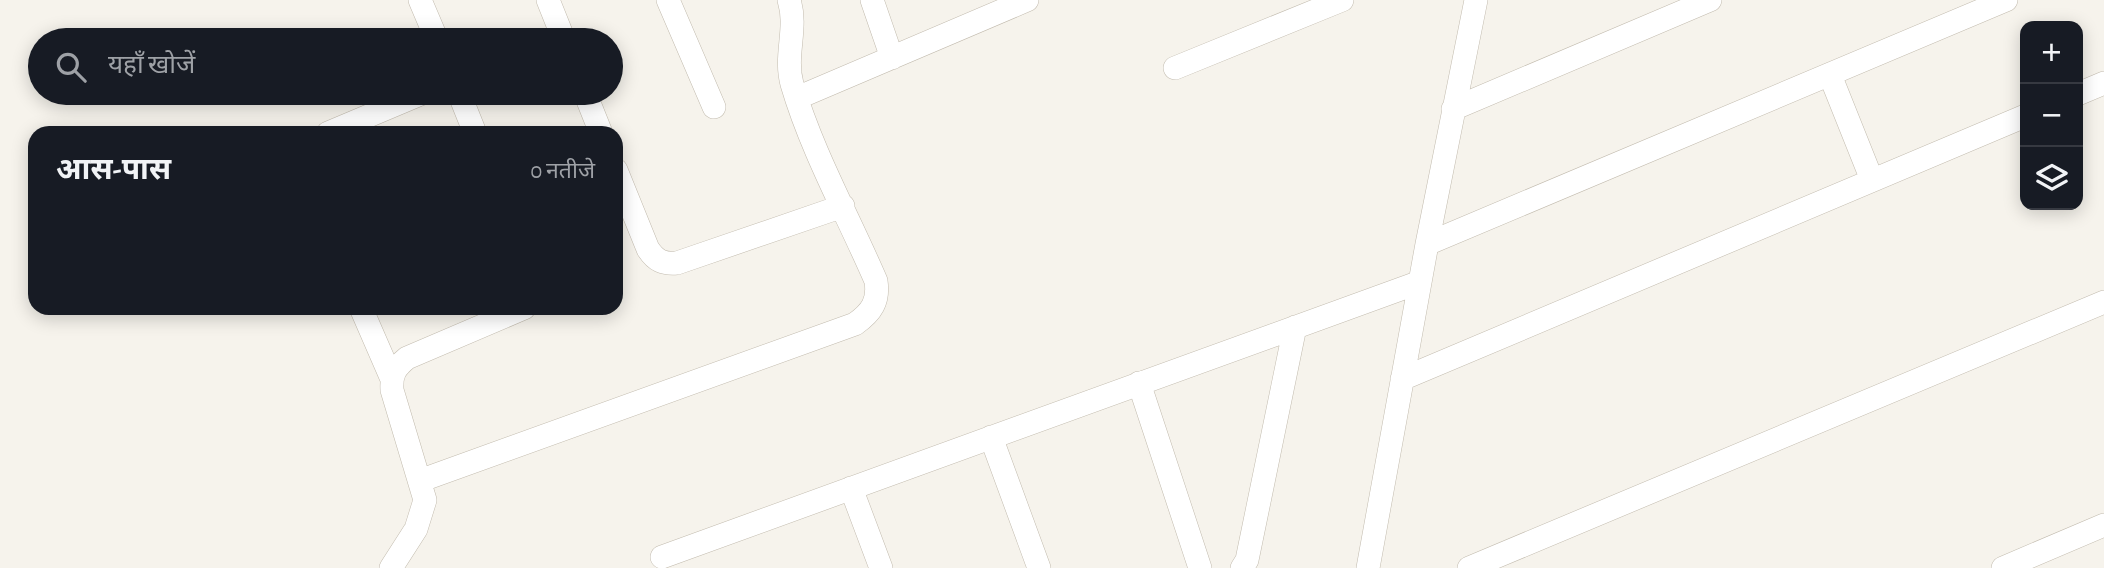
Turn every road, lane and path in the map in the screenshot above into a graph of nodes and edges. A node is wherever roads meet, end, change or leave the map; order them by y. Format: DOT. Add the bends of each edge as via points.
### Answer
graph roads {
  1 [pos="420,0"];
  2 [pos="548,0"];
  3 [pos="668,0"];
  4 [pos="789,0"];
  5 [pos="872,0"];
  6 [pos="1025,0"];
  7 [pos="1342,0"];
  8 [pos="1476,0"];
  9 [pos="1710,0"];
  10 [pos="2006,0"];
  11 [pos="432,28"];
  12 [pos="559,28"];
  13 [pos="892,58"];
  14 [pos="1175,68"];
  15 [pos="1830,75"];
  16 [pos="2104,83"];
  17 [pos="2083,92"];
  18 [pos="797,98"];
  19 [pos="395,105"];
  20 [pos="464,105"];
  21 [pos="590,105"];
  22 [pos="714,107"];
  23 [pos="1453,109"];
  24 [pos="2020,118"];
  25 [pos="345,126"];
  26 [pos="472,126"];
  27 [pos="598,126"];
  28 [pos="1872,180"];
  29 [pos="623,187"];
  30 [pos="843,206"];
  31 [pos="1427,244"];
  32 [pos="1420,282"];
  33 [pos="2104,302"];
  34 [pos="364,315"];
  35 [pos="508,315"];
  36 [pos="1295,327"];
  37 [pos="391,377"];
  38 [pos="1402,379"];
  39 [pos="1139,383"];
  40 [pos="991,437"];
  41 [pos="422,480"];
  42 [pos="851,488"];
  43 [pos="2104,525"];
  44 [pos="662,557"];
  45 [pos="391,568"];
  46 [pos="881,568"];
  47 [pos="1039,568"];
  48 [pos="1200,568"];
  49 [pos="1242,568"];
  50 [pos="1368,568"];
  51 [pos="1469,568"];
  52 [pos="2003,568"];
  1 -- 11 [label="street"];
  2 -- 12 [label="street"];
  3 -- 22 [label="street"];
  4 -- 18 [label="street" via="794,20 789,67"];
  5 -- 13 [label="street"];
  6 -- 13 [label="street"];
  7 -- 14 [label="street"];
  8 -- 23 [label="street"];
  9 -- 23 [label="street"];
  10 -- 15 [label="street"];
  13 -- 18 [label="street"];
  15 -- 28 [label="street"];
  15 -- 31 [label="street"];
  16 -- 17 [label="street"];
  18 -- 30 [label="street"];
  19 -- 25 [label="street"];
  20 -- 26 [label="street"];
  21 -- 27 [label="street"];
  23 -- 31 [label="street"];
  24 -- 28 [label="street"];
  28 -- 38 [label="street"];
  29 -- 30 [label="street" via="648,249 655,260 666,264"];
  30 -- 41 [label="street" via="876,281 869,314 855,324"];
  31 -- 32 [label="street"];
  32 -- 36 [label="street"];
  32 -- 38 [label="street"];
  33 -- 51 [label="street"];
  34 -- 37 [label="street"];
  35 -- 37 [label="street" via="407,358"];
  36 -- 39 [label="street"];
  36 -- 49 [label="street"];
  37 -- 41 [label="street"];
  38 -- 50 [label="street"];
  39 -- 40 [label="street"];
  39 -- 48 [label="street"];
  40 -- 42 [label="street"];
  40 -- 47 [label="street"];
  41 -- 45 [label="street" via="423,515"];
  42 -- 44 [label="street"];
  42 -- 46 [label="street"];
  43 -- 52 [label="street"];
}
